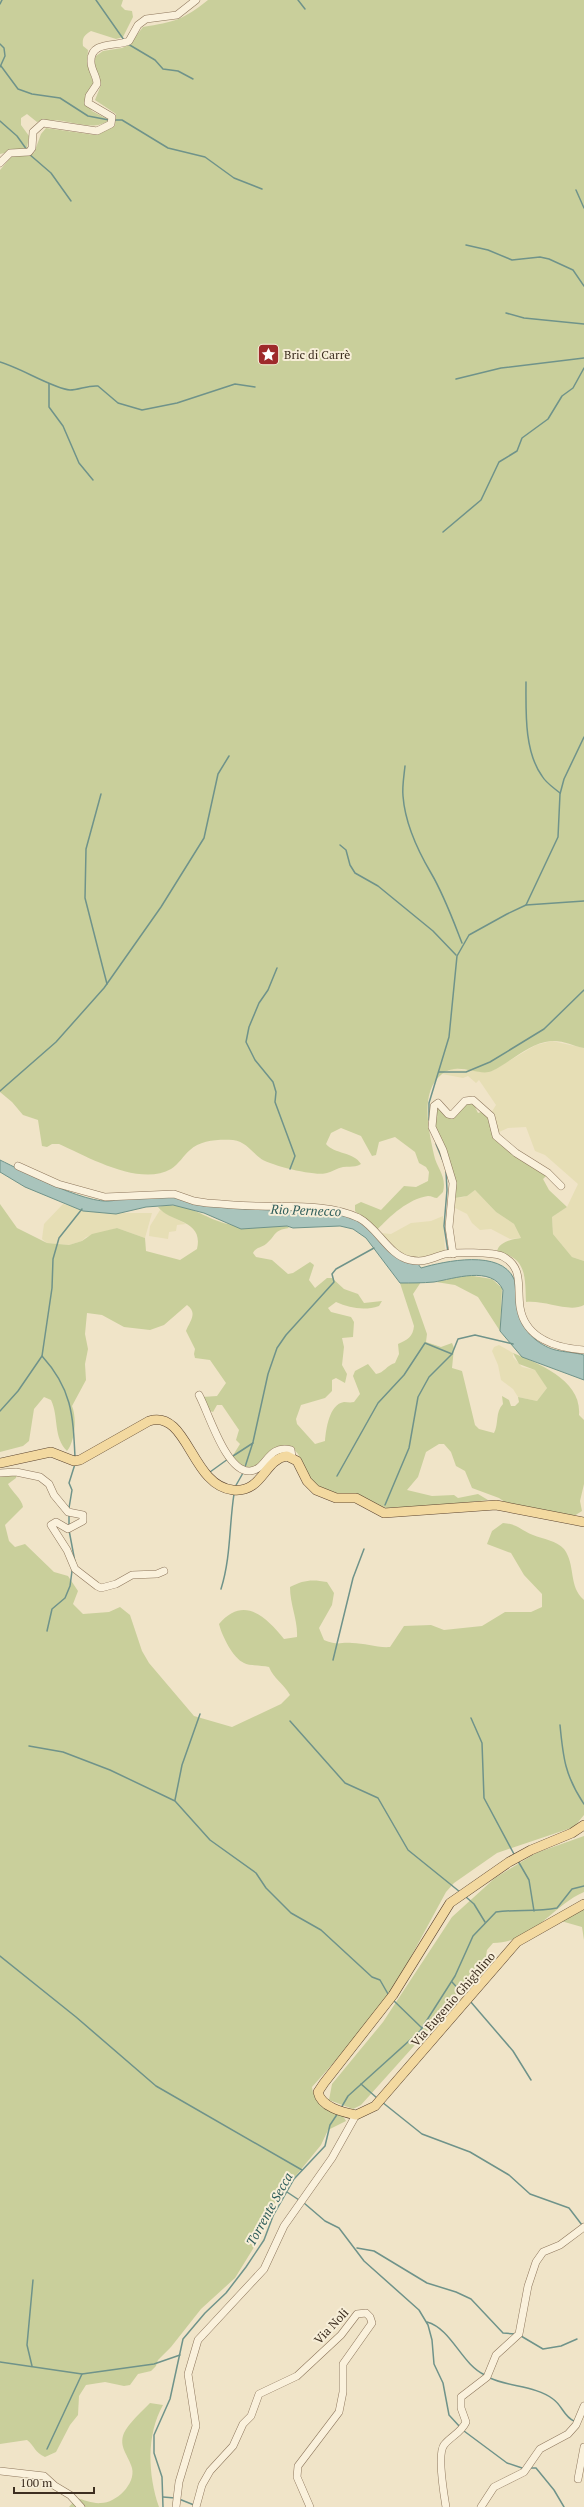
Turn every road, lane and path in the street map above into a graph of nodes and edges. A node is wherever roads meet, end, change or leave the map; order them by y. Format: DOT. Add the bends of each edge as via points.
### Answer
graph roads {
  1 [pos="196,0"];
  2 [pos="0,163"];
  3 [pos="18,1166"];
  4 [pos="562,1186"];
  5 [pos="449,1254"];
  6 [pos="584,1350"];
  7 [pos="199,1395"];
  8 [pos="292,1457"];
  9 [pos="0,1463"];
  10 [pos="0,1473"];
  11 [pos="584,1522"];
  12 [pos="164,1571"];
  13 [pos="584,1826"];
  14 [pos="584,1904"];
  15 [pos="352,2114"];
  16 [pos="584,2227"];
  17 [pos="584,2406"];
  18 [pos="584,2447"];
  19 [pos="0,2471"];
  20 [pos="578,2479"];
  21 [pos="81,2507"];
  22 [pos="176,2507"];
  23 [pos="196,2507"];
  24 [pos="310,2507"];
  25 [pos="446,2507"];
  26 [pos="481,2507"];
  1 -- 2 [label="street" via="177,15 146,19 138,25 129,41 103,45 94,53 91,63 97,84 88,102 112,117 111,124 97,131 43,123 33,132 32,148 29,152 6,155"];
  3 -- 5 [label="street" via="58,1184 105,1197 174,1194 207,1203 326,1209 360,1218 396,1253 408,1260 422,1262"];
  4 -- 5 [label="street" via="496,1136 491,1116 473,1100 464,1101 452,1115 438,1102 434,1106 432,1127 452,1174 454,1190 449,1227"];
  5 -- 6 [label="street" via="496,1254 509,1260 517,1272 520,1311 535,1333 559,1348"];
  7 -- 8 [label="street" via="209,1413 218,1440 228,1456 243,1470 256,1469 271,1453 278,1450 291,1450"];
  8 -- 9 [label="main road" via="282,1456 247,1488 231,1490 212,1482 204,1475 181,1435 159,1419 149,1421 80,1460 74,1461 51,1452"];
  8 -- 11 [label="main road" via="316,1490 336,1498 356,1498 384,1513 496,1505"];
  10 -- 12 [label="street" via="16,1472 40,1477 49,1484 54,1495 68,1512 84,1516 82,1522 68,1529 56,1522 51,1525 75,1568 97,1586 101,1588 116,1584 132,1575 157,1574"];
  13 -- 15 [label="main road" via="509,1862 450,1904 393,1995 318,2092 319,2099 325,2104"];
  14 -- 15 [label="main road, Via Eugenio Ghighlino" via="517,1942 375,2106"];
  15 -- 22 [label="street" via="332,2158 284,2226 264,2269 198,2340 188,2374 196,2426 179,2482"];
  16 -- 25 [label="street" via="560,2245 543,2252 536,2262 528,2286 518,2334 496,2354 487,2377 461,2397 461,2408 466,2422 463,2429 443,2447 441,2456"];
  17 -- 26 [label="street" via="576,2425 568,2434 540,2449 524,2472 494,2487"];
  18 -- 20 [label="street"];
  19 -- 21 [label="street" via="44,2476 70,2495"];
  23 -- 24 [label="street, Via Noli" via="202,2485 210,2471 233,2446 243,2424 251,2416 260,2394 297,2376 341,2335 357,2314 366,2313 372,2323 343,2364 343,2392 339,2412 298,2466 298,2481"];
}
